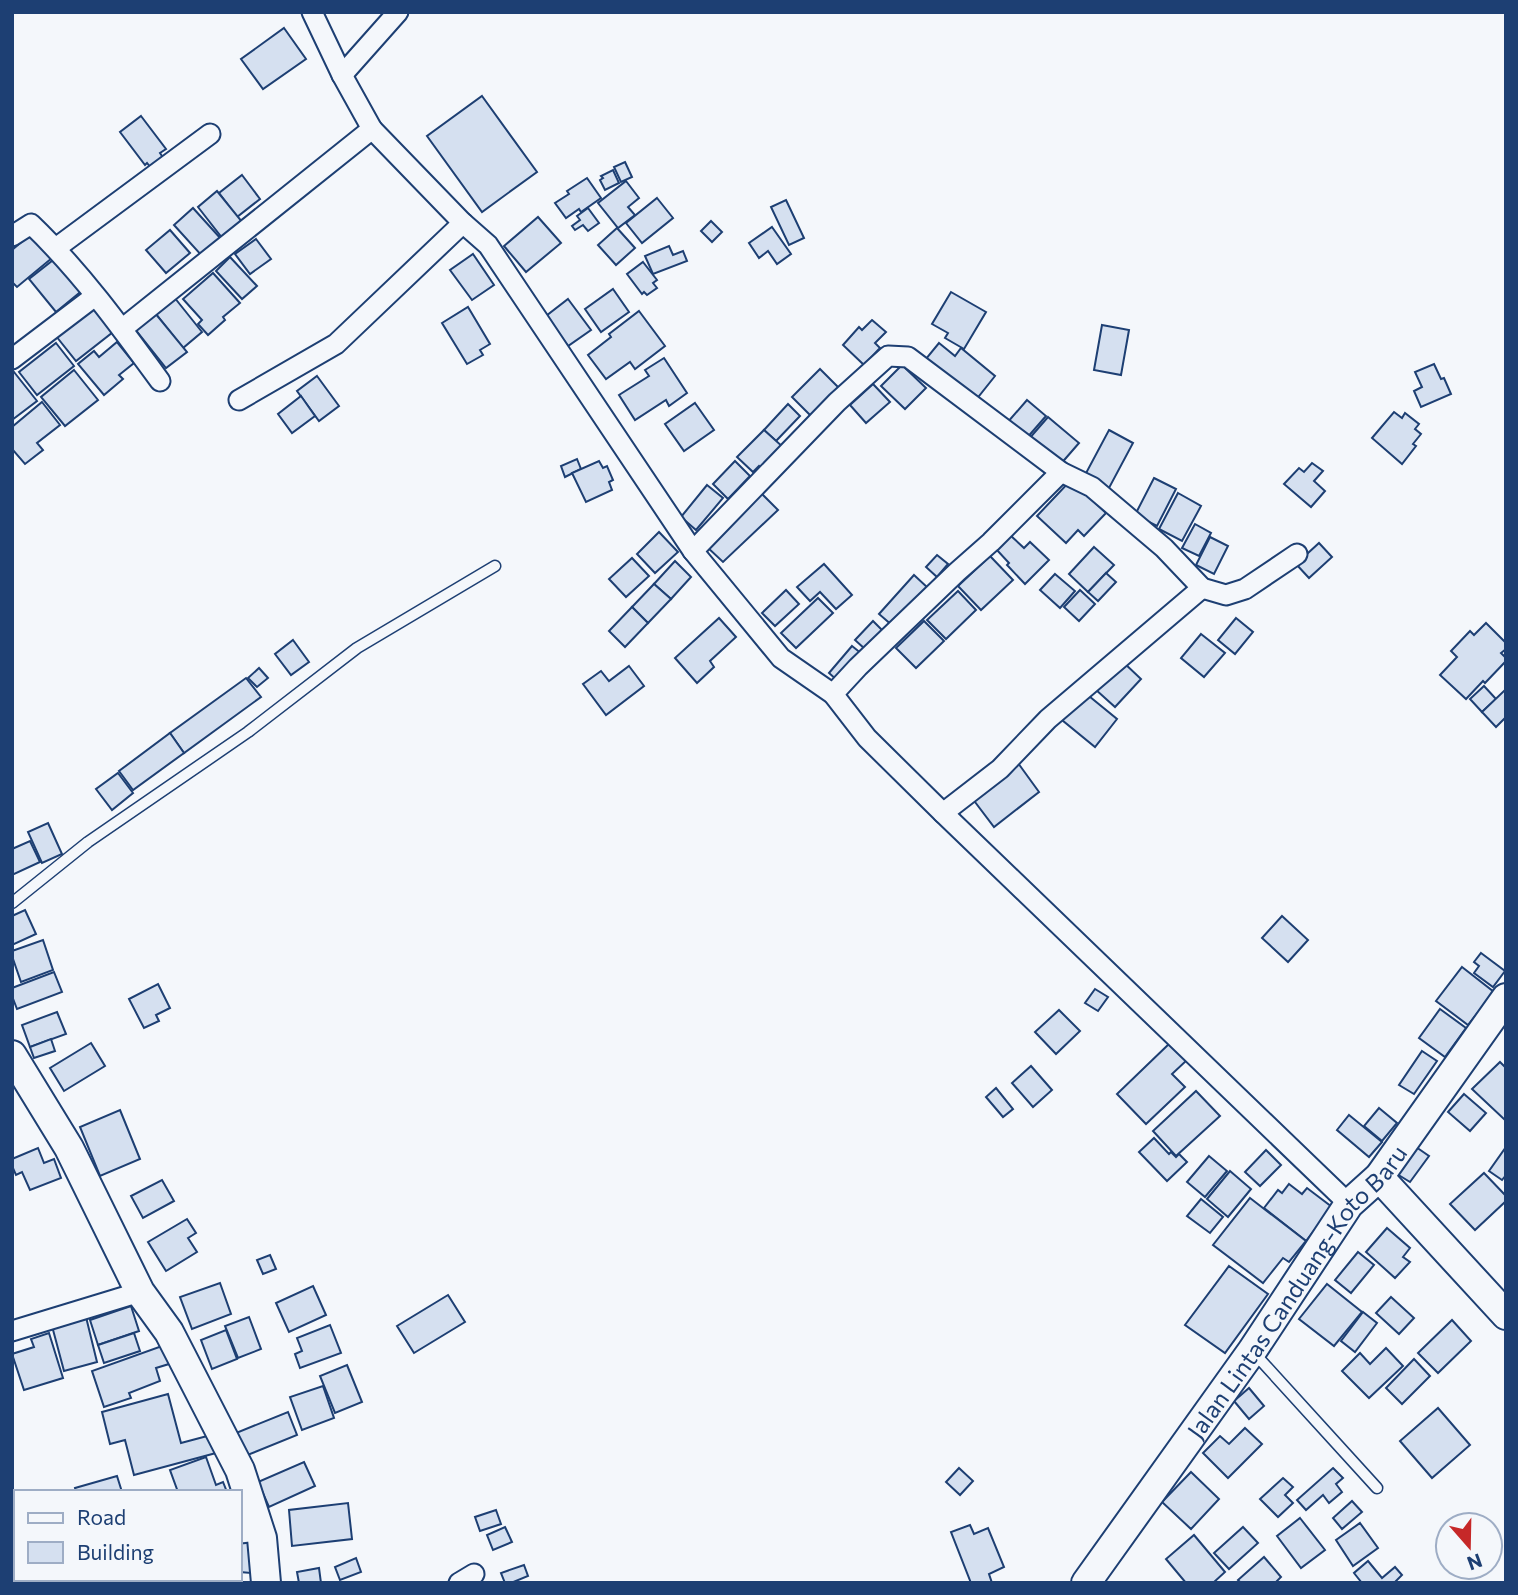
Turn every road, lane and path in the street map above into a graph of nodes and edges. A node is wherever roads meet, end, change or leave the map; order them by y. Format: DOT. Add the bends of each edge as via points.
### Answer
graph roads {
  1 [pos="312,12"];
  2 [pos="398,12"];
  3 [pos="342,75"];
  4 [pos="372,129"];
  5 [pos="210,134"];
  6 [pos="463,223"];
  7 [pos="12,236"];
  8 [pos="56,248"];
  9 [pos="94,296"];
  10 [pos="122,329"];
  11 [pos="12,359"];
  12 [pos="160,381"];
  13 [pos="239,400"];
  14 [pos="1060,472"];
  15 [pos="693,551"];
  16 [pos="1297,554"];
  17 [pos="495,566"];
  18 [pos="1202,588"];
  19 [pos="833,694"];
  20 [pos="943,813"];
  21 [pos="12,904"];
  22 [pos="1506,998"];
  23 [pos="12,1055"];
  24 [pos="1380,1177"];
  25 [pos="1349,1204"];
  26 [pos="140,1292"];
  27 [pos="1506,1315"];
  28 [pos="12,1331"];
  29 [pos="1252,1351"];
  30 [pos="1377,1488"];
  31 [pos="249,1532"];
  32 [pos="267,1583"];
  33 [pos="1086,1583"];
  1 -- 3 [label="street"];
  2 -- 3 [label="street"];
  3 -- 4 [label="street"];
  4 -- 6 [label="street"];
  4 -- 10 [label="street"];
  5 -- 8 [label="street"];
  6 -- 13 [label="street" via="336,344"];
  6 -- 15 [label="street" via="488,245"];
  7 -- 8 [label="street" via="31,224"];
  8 -- 9 [label="street"];
  9 -- 10 [label="street"];
  9 -- 11 [label="street"];
  10 -- 12 [label="street"];
  14 -- 15 [label="street" via="908,356 888,356 837,402"];
  14 -- 18 [label="street" via="1092,487 1164,548"];
  14 -- 19 [label="street"];
  15 -- 19 [label="street" via="781,658"];
  16 -- 18 [label="street" via="1245,589 1226,595"];
  17 -- 21 [label="lane" via="357,648 248,732 88,842"];
  18 -- 20 [label="street" via="1057,711 1000,769"];
  19 -- 20 [label="street" via="867,738"];
  20 -- 25 [label="street"];
  22 -- 24 [label="street, Jalan Lintas Canduang-Koto Baru"];
  23 -- 26 [label="street" via="69,1148"];
  24 -- 25 [label="street, Jalan Lintas Canduang-Koto Baru"];
  24 -- 27 [label="street"];
  25 -- 29 [label="street, Jalan Lintas Canduang-Koto Baru"];
  26 -- 28 [label="street"];
  26 -- 31 [label="street" via="169,1332 240,1470"];
  29 -- 30 [label="lane"];
  29 -- 33 [label="street, Jalan Lintas Canduang-Koto Baru"];
  31 -- 32 [label="street" via="262,1538"];
}
